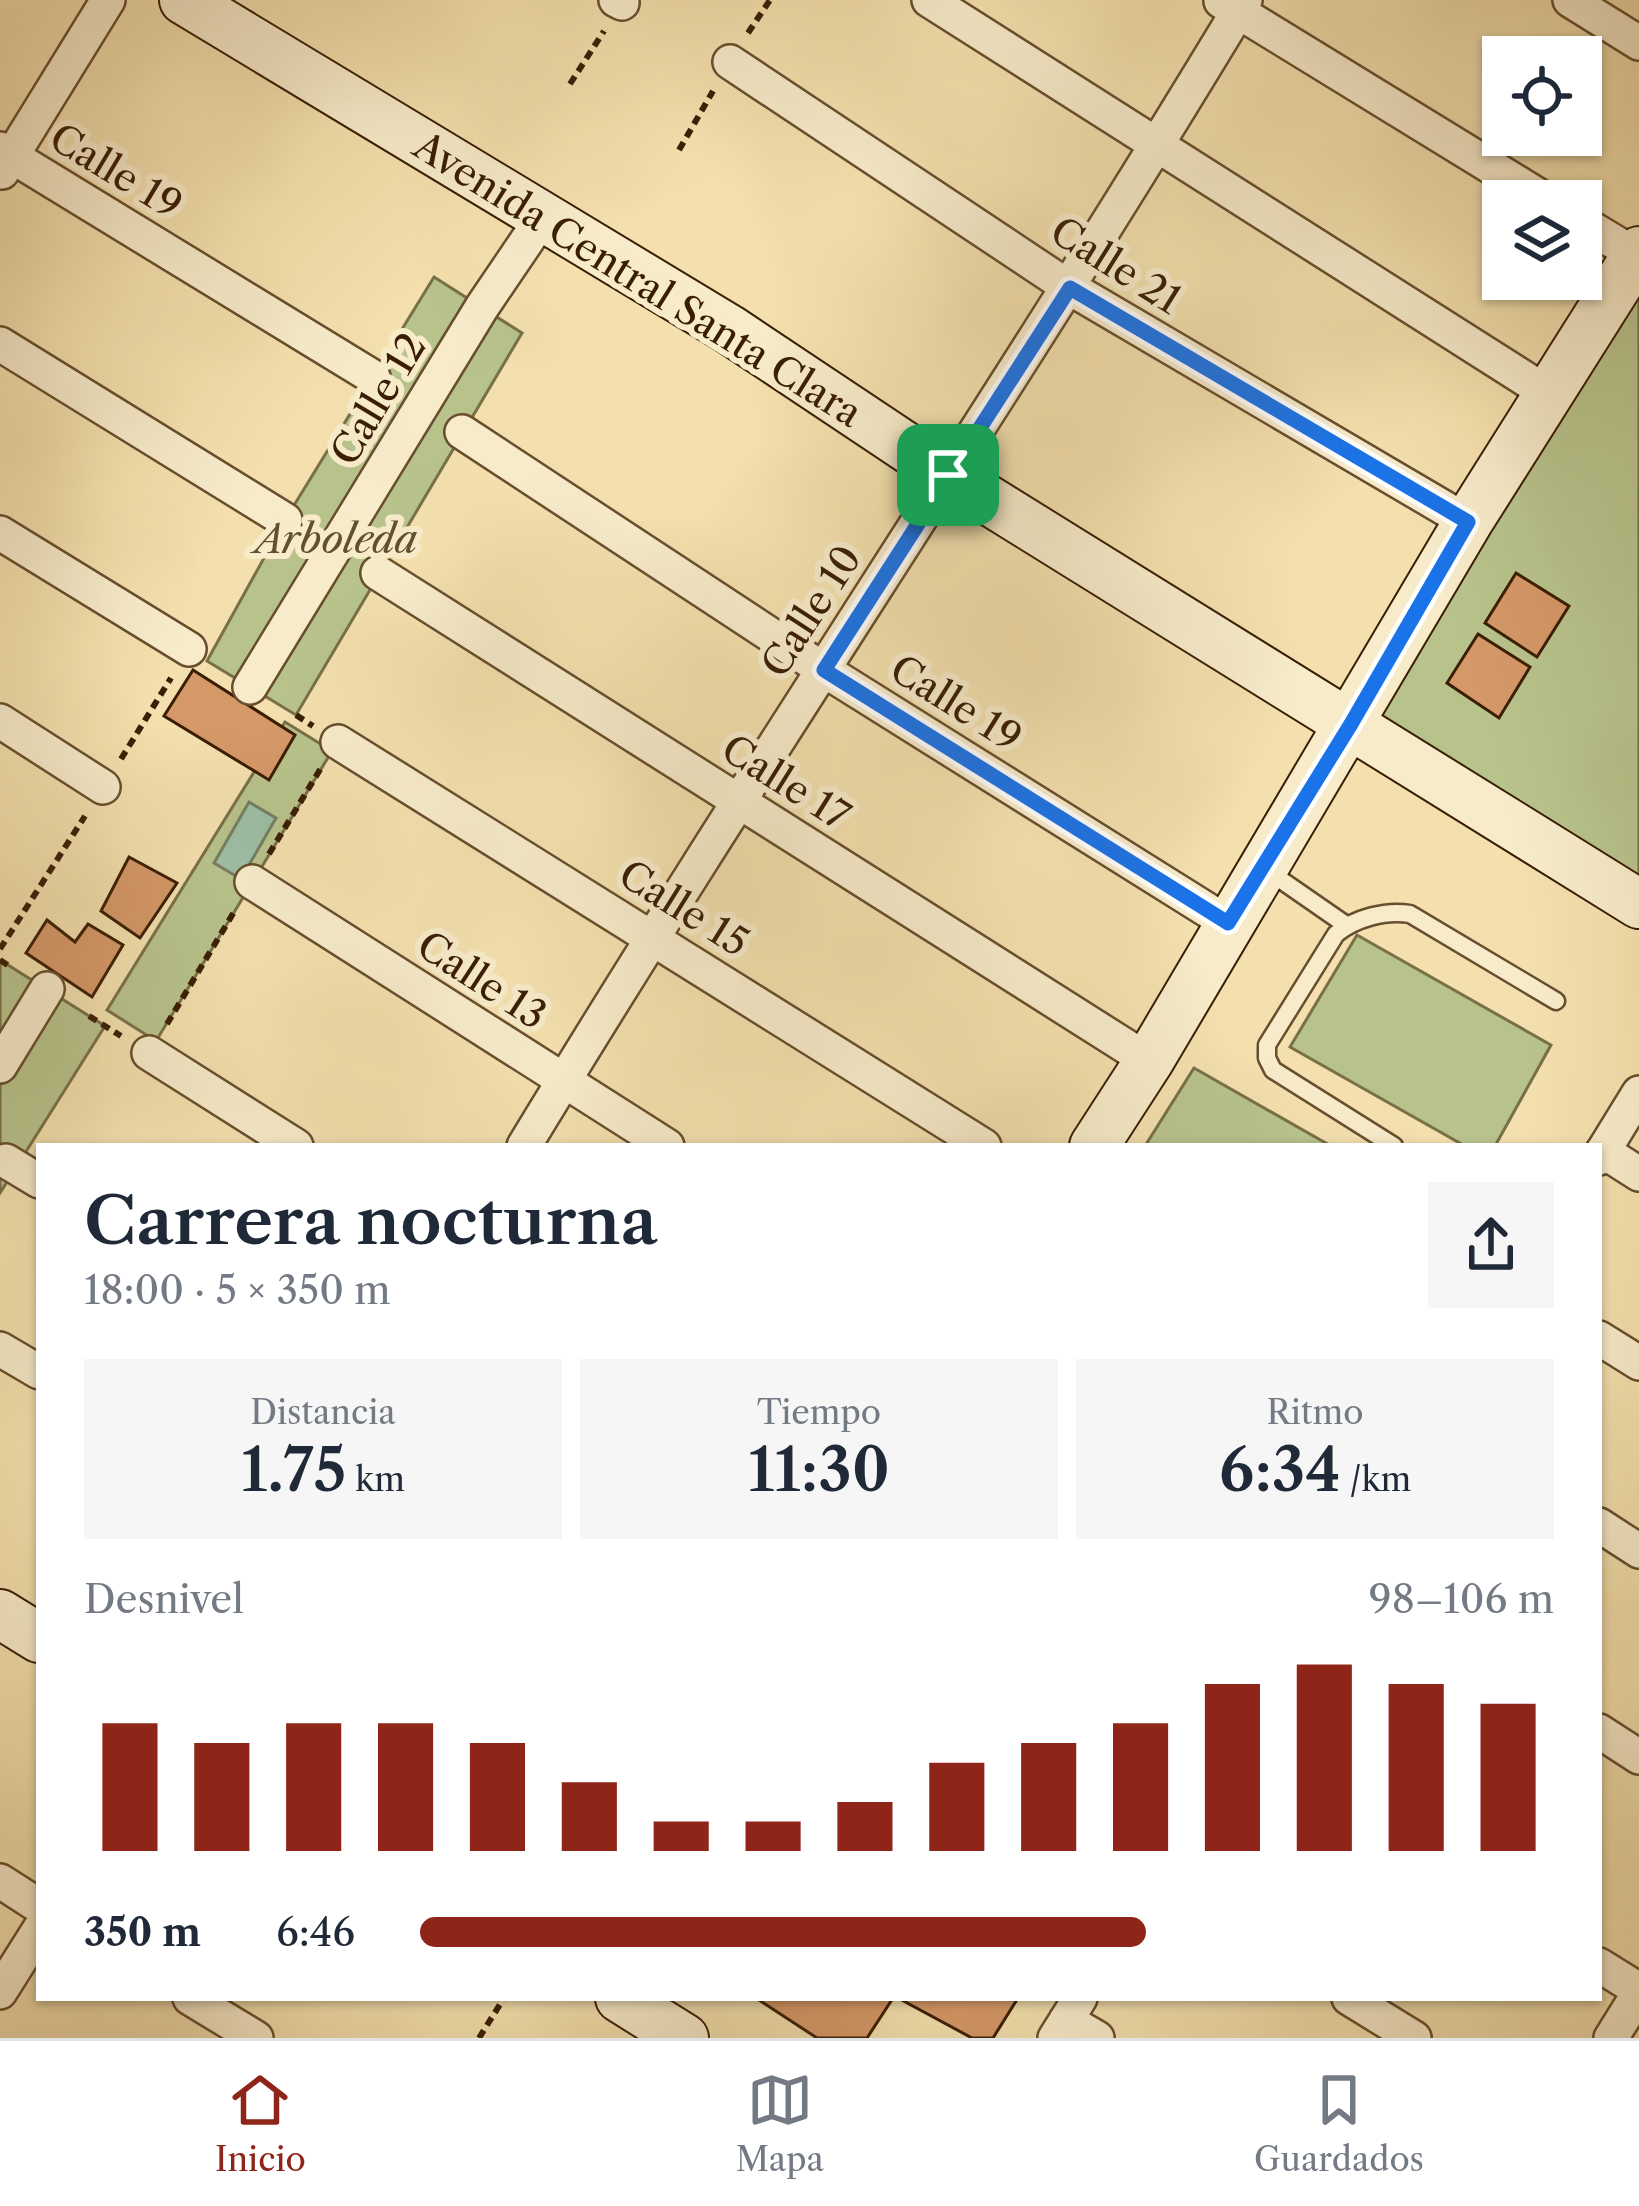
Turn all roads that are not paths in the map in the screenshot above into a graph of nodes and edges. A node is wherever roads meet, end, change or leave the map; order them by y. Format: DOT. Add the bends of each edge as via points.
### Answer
graph roads {
  1 [pos="108,0"];
  2 [pos="184,0"];
  3 [pos="929,0"];
  4 [pos="1570,0"];
  5 [pos="1234,4"];
  6 [pos="1639,43"];
  7 [pos="730,62"];
  8 [pos="1154,146"];
  9 [pos="4,160"];
  10 [pos="1514,180"];
  11 [pos="543,218"];
  12 [pos="1602,234"];
  13 [pos="1638,254"];
  14 [pos="1070,288"];
  15 [pos="0,344"];
  16 [pos="373,377"];
  17 [pos="1549,394"];
  18 [pos="462,432"];
  19 [pos="948,475"];
  20 [pos="285,520"];
  21 [pos="1468,522"];
  22 [pos="0,533"];
  23 [pos="378,573"];
  24 [pos="189,649"];
  25 [pos="824,670"];
  26 [pos="250,687"];
  27 [pos="0,721"];
  28 [pos="1351,724"];
  29 [pos="338,742"];
  30 [pos="103,788"];
  31 [pos="738,802"];
  32 [pos="1261,866"];
  33 [pos="252,882"];
  34 [pos="1639,904"];
  35 [pos="1228,923"];
  36 [pos="1346,925"];
  37 [pos="654,938"];
  38 [pos="46,989"];
  39 [pos="1556,1001"];
  40 [pos="148,1053"];
  41 [pos="1149,1060"];
  42 [pos="0,1066"];
  43 [pos="562,1082"];
  44 [pos="1639,1093"];
  45 [pos="291,1143"];
  46 [pos="526,1143"];
  47 [pos="662,1143"];
  48 [pos="979,1143"];
  49 [pos="1096,1143"];
  50 [pos="1389,1143"];
  51 [pos="1602,1153"];
  52 [pos="1602,1156"];
  53 [pos="6,1161"];
  54 [pos="1639,1174"];
  55 [pos="36,1179"];
  56 [pos="1602,1339"];
  57 [pos="0,1348"];
  58 [pos="1639,1363"];
  59 [pos="36,1370"];
  60 [pos="1602,1527"];
  61 [pos="1639,1551"];
  62 [pos="0,1614"];
  63 [pos="36,1636"];
  64 [pos="1602,1733"];
  65 [pos="1639,1757"];
  66 [pos="0,1881"];
  67 [pos="36,1904"];
  68 [pos="36,1935"];
  69 [pos="1602,1967"];
  70 [pos="1639,1991"];
  71 [pos="0,1992"];
  72 [pos="195,2001"];
  73 [pos="1354,2001"];
  74 [pos="628,2010"];
  75 [pos="1067,2019"];
  76 [pos="256,2038"];
  77 [pos="683,2038"];
  78 [pos="1097,2038"];
  79 [pos="1414,2038"];
  80 [pos="1611,2038"];
  1 -- 9 [label="street"];
  2 -- 11 [label="street, Avenida Central Santa Clara"];
  3 -- 8 [label="street"];
  4 -- 6 [label="street"];
  5 -- 8 [label="street, Calle 10"];
  5 -- 10 [label="street"];
  7 -- 14 [label="street, Calle 21"];
  8 -- 14 [label="street, Calle 10"];
  8 -- 17 [label="street"];
  9 -- 16 [label="street, Calle 19"];
  11 -- 19 [label="street, Avenida Central Santa Clara" via="730,328"];
  11 -- 26 [label="street, Calle 12"];
  12 -- 13 [label="street"];
  13 -- 17 [label="street"];
  14 -- 19 [label="street, Calle 10"];
  14 -- 21 [label="street, Calle 21"];
  15 -- 20 [label="street"];
  17 -- 21 [label="street"];
  18 -- 25 [label="street, Calle 19"];
  19 -- 25 [label="street, Calle 10"];
  19 -- 28 [label="street, Avenida Central Santa Clara"];
  21 -- 28 [label="street"];
  22 -- 24 [label="street"];
  23 -- 31 [label="street, Calle 17"];
  25 -- 31 [label="street, Calle 10"];
  25 -- 35 [label="street, Calle 19"];
  27 -- 30 [label="street"];
  28 -- 32 [label="street"];
  28 -- 34 [label="street, Avenida Central Santa Clara"];
  29 -- 37 [label="street, Calle 15"];
  31 -- 37 [label="street, Calle 10"];
  31 -- 41 [label="street, Calle 17"];
  32 -- 35 [label="street"];
  32 -- 36 [label="lane"];
  33 -- 43 [label="street, Calle 13"];
  35 -- 41 [label="street"];
  36 -- 39 [label="lane" via="1410,914"];
  36 -- 50 [label="lane" via="1267,1045 1267,1058 1273,1070"];
  37 -- 43 [label="street, Calle 10"];
  37 -- 48 [label="street, Calle 15"];
  38 -- 42 [label="street"];
  40 -- 45 [label="street"];
  41 -- 49 [label="street"];
  43 -- 46 [label="street, Calle 10"];
  43 -- 47 [label="street, Calle 13"];
  44 -- 51 [label="street"];
  52 -- 54 [label="street"];
  53 -- 55 [label="street"];
  56 -- 58 [label="street"];
  57 -- 59 [label="street"];
  60 -- 61 [label="street"];
  62 -- 63 [label="street"];
  64 -- 65 [label="street"];
  66 -- 67 [label="street"];
  68 -- 71 [label="street"];
  69 -- 70 [label="street"];
  70 -- 80 [label="street"];
  72 -- 76 [label="street"];
  73 -- 79 [label="street"];
  74 -- 77 [label="street"];
  75 -- 78 [label="street"];
}
